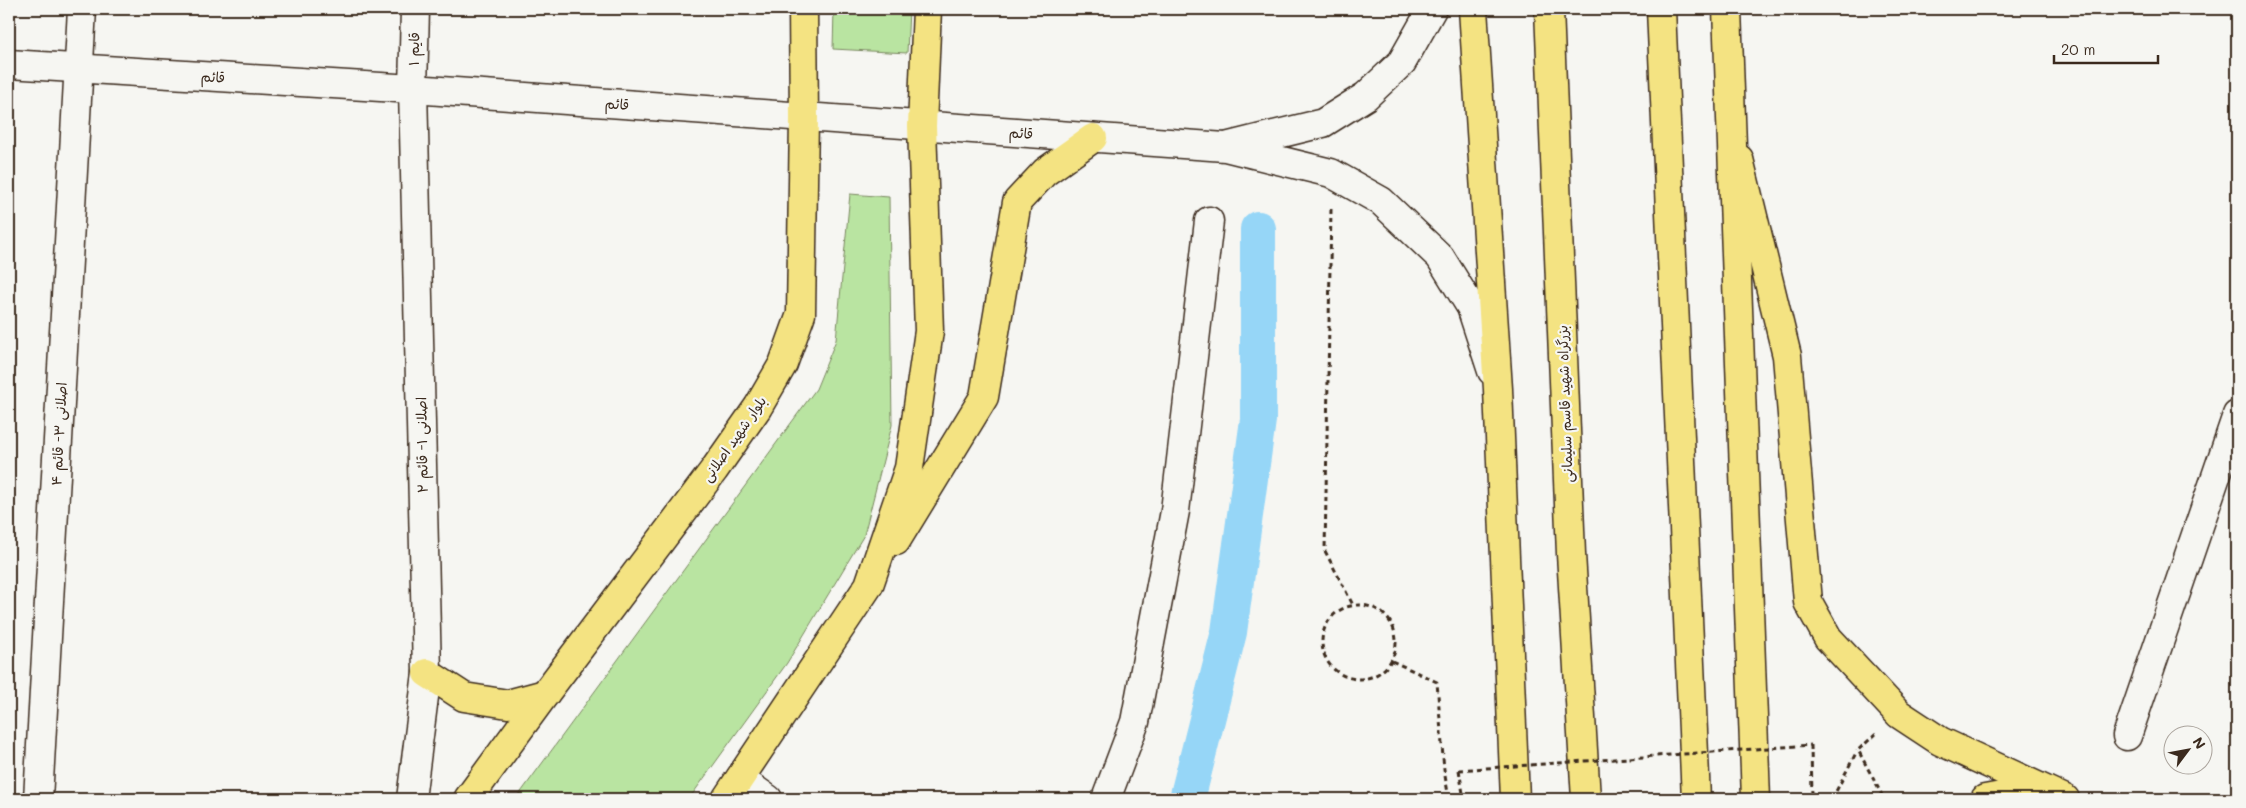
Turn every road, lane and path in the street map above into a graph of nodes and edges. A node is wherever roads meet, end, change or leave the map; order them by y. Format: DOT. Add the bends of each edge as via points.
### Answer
graph roads {
  1 [pos="82,9"];
  2 [pos="415,9"];
  3 [pos="803,9"];
  4 [pos="927,9"];
  5 [pos="1432,9"];
  6 [pos="1473,9"];
  7 [pos="1549,9"];
  8 [pos="1661,9"];
  9 [pos="1727,9"];
  10 [pos="9,64"];
  11 [pos="79,69"];
  12 [pos="413,89"];
  13 [pos="804,118"];
  14 [pos="922,126"];
  15 [pos="1732,133"];
  16 [pos="1093,138"];
  17 [pos="1225,147"];
  18 [pos="1332,173"];
  19 [pos="1209,221"];
  20 [pos="1498,389"];
  21 [pos="2237,415"];
  22 [pos="869,584"];
  23 [pos="1353,605"];
  24 [pos="1392,661"];
  25 [pos="427,674"];
  26 [pos="545,694"];
  27 [pos="1899,714"];
  28 [pos="2128,736"];
  29 [pos="1858,750"];
  30 [pos="733,789"];
  31 [pos="2052,794"];
  32 [pos="38,799"];
  33 [pos="412,799"];
  34 [pos="468,799"];
  35 [pos="768,799"];
  36 [pos="1106,799"];
  37 [pos="1449,799"];
  38 [pos="1464,799"];
  39 [pos="1515,799"];
  40 [pos="1586,799"];
  41 [pos="1696,799"];
  42 [pos="1756,799"];
  43 [pos="1812,799"];
  44 [pos="1832,799"];
  45 [pos="1884,799"];
  46 [pos="1985,799"];
  1 -- 11 [label="street, اصلانی ۳- قائم ۴"];
  2 -- 12 [label="street, قایم ۱"];
  3 -- 13 [label="main road, بلوار شهید اصلانی"];
  4 -- 14 [label="main road"];
  5 -- 17 [label="street" via="1402,62 1366,96 1323,123"];
  6 -- 20 [label="main road"];
  7 -- 40 [label="main road, بزرگراه شهید قاسم سلیمانی" via="1571,554"];
  8 -- 41 [label="main road"];
  9 -- 15 [label="main road"];
  10 -- 11 [label="street, قائم"];
  11 -- 12 [label="street, قائم"];
  11 -- 32 [label="street, اصلانی ۳- قائم ۴"];
  12 -- 13 [label="street, قائم"];
  12 -- 25 [label="street, اصلانی ۱- قائم ۲"];
  13 -- 14 [label="street, قائم"];
  13 -- 26 [label="main road, بلوار شهید اصلانی" via="801,314 784,364 714,470"];
  14 -- 16 [label="street, قائم"];
  14 -- 22 [label="main road" via="929,331 909,468"];
  15 -- 27 [label="main road" via="1787,356 1808,602 1828,638"];
  15 -- 42 [label="main road"];
  16 -- 17 [label="street, قائم"];
  16 -- 22 [label="main road" via="1045,172 1017,202 984,397"];
  17 -- 18 [label="street"];
  18 -- 20 [label="street" via="1381,201 1440,257 1472,307"];
  18 -- 23 [label="path" via="1325,551"];
  19 -- 36 [label="street" via="1175,510 1135,722"];
  20 -- 39 [label="main road"];
  21 -- 28 [label="street"];
  22 -- 30 [label="main road"];
  23 -- 24 [label="path" via="1380,611 1390,621 1396,634"];
  23 -- 24 [label="path" via="1342,608 1325,626 1322,650 1326,661 1346,678 1359,680 1372,678"];
  24 -- 37 [label="path" via="1437,682"];
  25 -- 26 [label="main road" via="464,697 508,704"];
  25 -- 33 [label="street, اصلانی ۱- قائم ۲"];
  26 -- 34 [label="main road, بلوار شهید اصلانی"];
  27 -- 29 [label="path"];
  27 -- 31 [label="main road" via="1940,741"];
  29 -- 44 [label="path"];
  29 -- 45 [label="path"];
  30 -- 35 [label="street"];
  31 -- 46 [label="main road"];
  38 -- 43 [label="path, bridge" via="1459,770 1811,745"];
}
